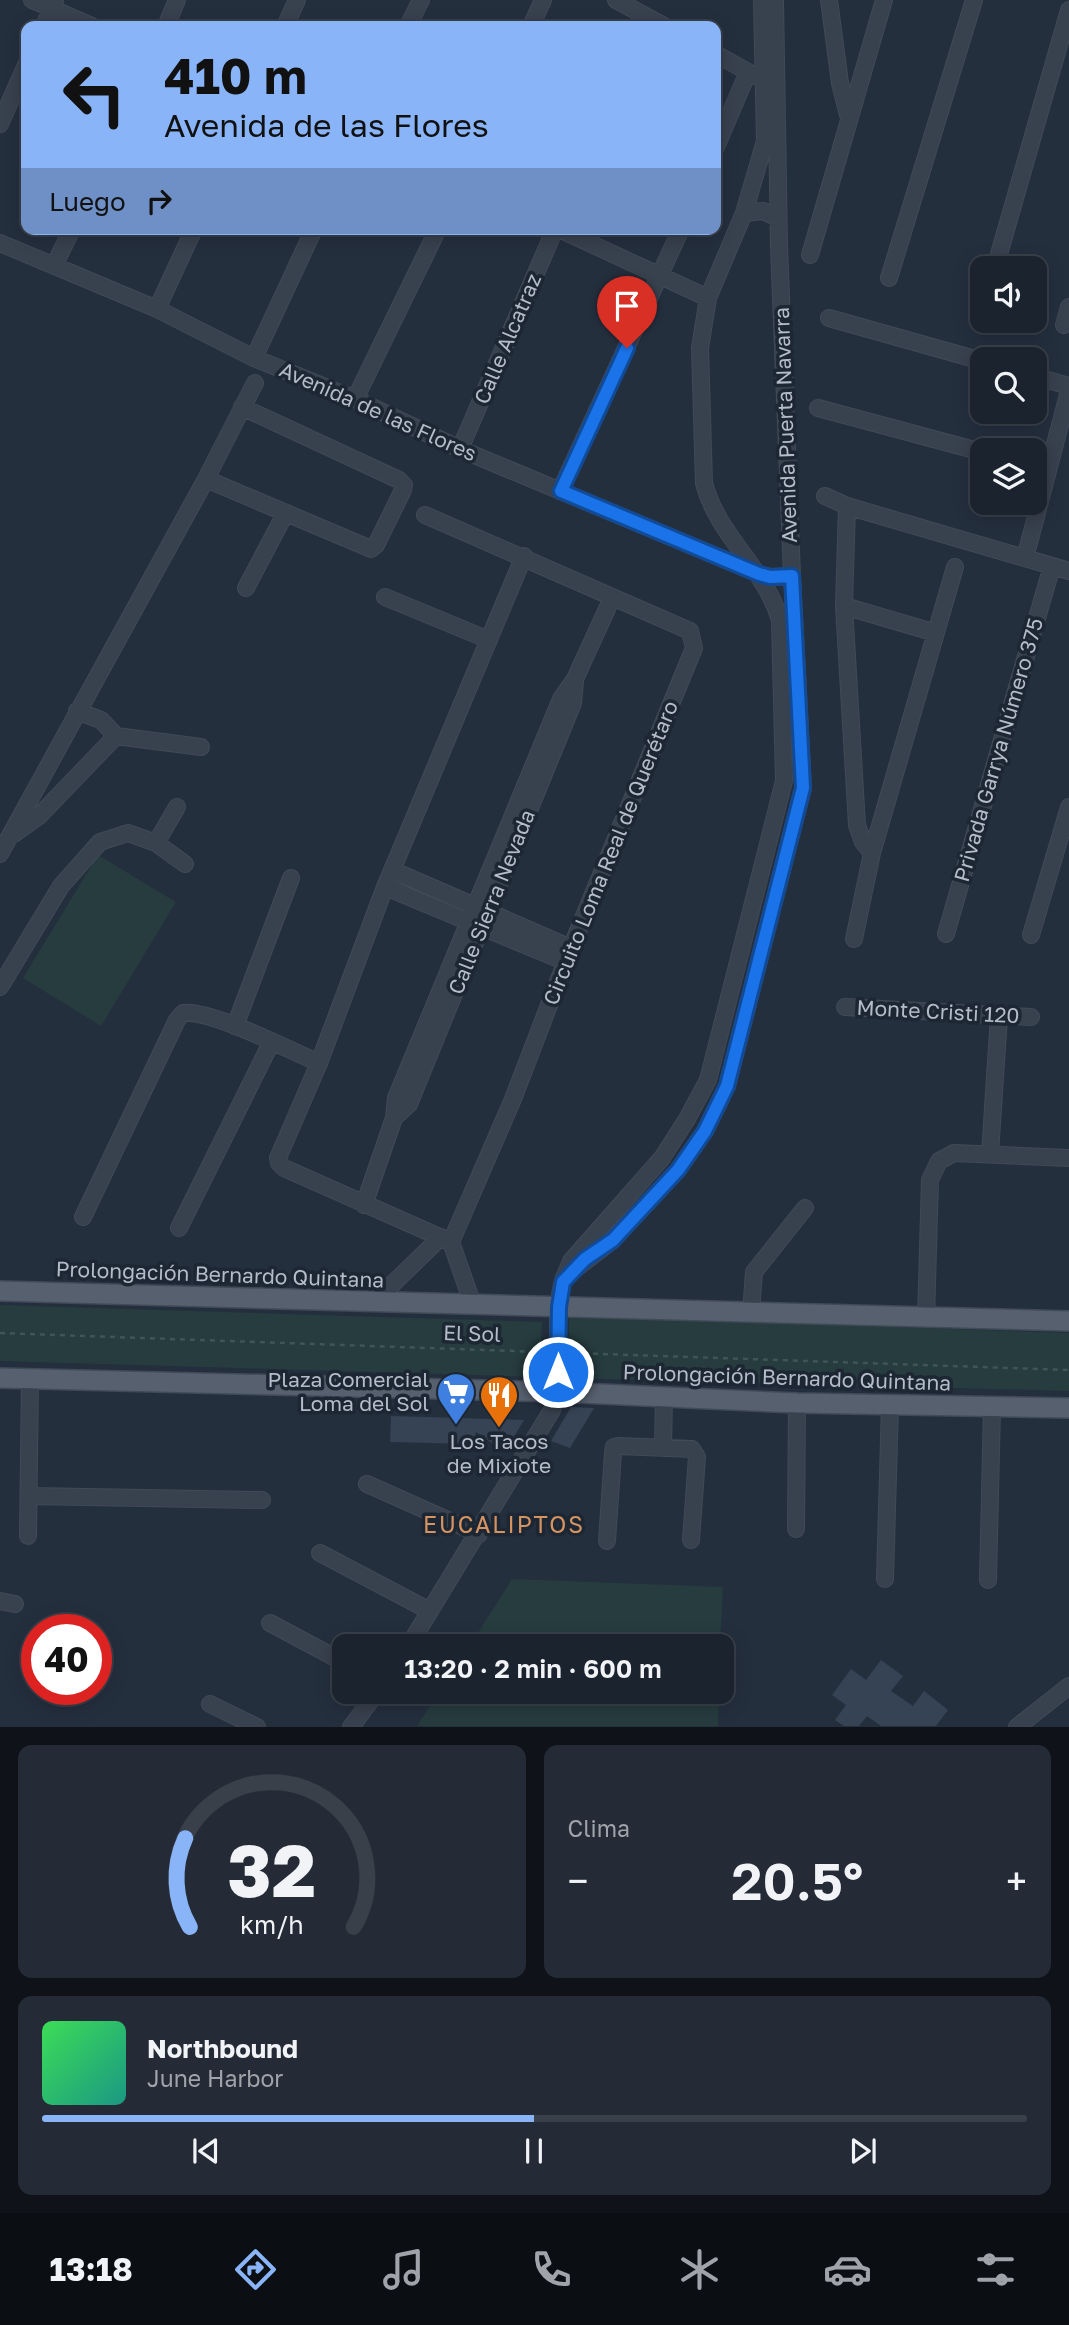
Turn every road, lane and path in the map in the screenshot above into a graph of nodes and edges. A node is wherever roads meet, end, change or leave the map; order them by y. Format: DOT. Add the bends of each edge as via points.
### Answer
graph roads {
  1 [pos="32,0"];
  2 [pos="177,0"];
  3 [pos="297,0"];
  4 [pos="421,0"];
  5 [pos="543,0"];
  6 [pos="616,0"];
  7 [pos="762,0"];
  8 [pos="775,0"];
  9 [pos="829,0"];
  10 [pos="884,0"];
  11 [pos="974,0"];
  12 [pos="53,4"];
  13 [pos="1069,10"];
  14 [pos="46,21"];
  15 [pos="83,21"];
  16 [pos="168,21"];
  17 [pos="287,21"];
  18 [pos="410,21"];
  19 [pos="533,21"];
  20 [pos="651,21"];
  21 [pos="721,57"];
  22 [pos="748,72"];
  23 [pos="21,76"];
  24 [pos="764,81"];
  25 [pos="848,118"];
  26 [pos="0,124"];
  27 [pos="721,135"];
  28 [pos="744,213"];
  29 [pos="778,218"];
  30 [pos="69,235"];
  31 [pos="191,235"];
  32 [pos="311,235"];
  33 [pos="435,235"];
  34 [pos="554,235"];
  35 [pos="570,235"];
  36 [pos="678,235"];
  37 [pos="0,243"];
  38 [pos="810,255"];
  39 [pos="998,256"];
  40 [pos="54,267"];
  41 [pos="661,277"];
  42 [pos="889,278"];
  43 [pos="708,298"];
  44 [pos="1069,307"];
  45 [pos="157,309"];
  46 [pos="829,318"];
  47 [pos="1064,325"];
  48 [pos="254,358"];
  49 [pos="970,358"];
  50 [pos="1047,380"];
  51 [pos="255,383"];
  52 [pos="1069,388"];
  53 [pos="355,399"];
  54 [pos="242,407"];
  55 [pos="818,408"];
  56 [pos="460,449"];
  57 [pos="970,449"];
  58 [pos="1047,451"];
  59 [pos="206,479"];
  60 [pos="561,491"];
  61 [pos="825,496"];
  62 [pos="848,506"];
  63 [pos="285,514"];
  64 [pos="425,515"];
  65 [pos="1033,515"];
  66 [pos="524,556"];
  67 [pos="1025,558"];
  68 [pos="1052,566"];
  69 [pos="955,567"];
  70 [pos="1069,571"];
  71 [pos="759,574"];
  72 [pos="792,576"];
  73 [pos="246,588"];
  74 [pos="385,597"];
  75 [pos="612,598"];
  76 [pos="844,606"];
  77 [pos="936,633"];
  78 [pos="489,640"];
  79 [pos="77,711"];
  80 [pos="116,736"];
  81 [pos="201,747"];
  82 [pos="177,807"];
  83 [pos="1069,807"];
  84 [pos="10,836"];
  85 [pos="156,843"];
  86 [pos="872,853"];
  87 [pos="0,854"];
  88 [pos="185,864"];
  89 [pos="392,870"];
  90 [pos="290,878"];
  91 [pos="385,887"];
  92 [pos="481,908"];
  93 [pos="475,924"];
  94 [pos="946,934"];
  95 [pos="1031,935"];
  96 [pos="854,939"];
  97 [pos="569,955"];
  98 [pos="738,961"];
  99 [pos="758,966"];
  100 [pos="0,987"];
  101 [pos="845,1007"];
  102 [pos="999,1016"];
  103 [pos="1031,1017"];
  104 [pos="235,1026"];
  105 [pos="271,1043"];
  106 [pos="319,1063"];
  107 [pos="990,1154"];
  108 [pos="1069,1158"];
  109 [pos="364,1205"];
  110 [pos="805,1208"];
  111 [pos="83,1217"];
  112 [pos="179,1228"];
  113 [pos="446,1239"];
  114 [pos="563,1282"];
  115 [pos="0,1291"];
  116 [pos="374,1302"];
  117 [pos="473,1305"];
  118 [pos="559,1307"];
  119 [pos="751,1313"];
  120 [pos="926,1318"];
  121 [pos="1069,1321"];
  122 [pos="0,1334"];
  123 [pos="558,1353"];
  124 [pos="1069,1370"];
  125 [pos="0,1378"];
  126 [pos="30,1378"];
  127 [pos="558,1392"];
  128 [pos="664,1397"];
  129 [pos="797,1403"];
  130 [pos="890,1405"];
  131 [pos="992,1408"];
  132 [pos="1069,1408"];
  133 [pos="663,1447"];
  134 [pos="367,1484"];
  135 [pos="30,1496"];
  136 [pos="262,1500"];
  137 [pos="796,1530"];
  138 [pos="479,1534"];
  139 [pos="28,1536"];
  140 [pos="691,1540"];
  141 [pos="607,1541"];
  142 [pos="320,1553"];
  143 [pos="886,1579"];
  144 [pos="988,1580"];
  145 [pos="430,1611"];
  146 [pos="270,1623"];
  147 [pos="416,1634"];
  148 [pos="332,1656"];
  149 [pos="1069,1686"];
  150 [pos="210,1704"];
  151 [pos="368,1704"];
  152 [pos="257,1727"];
  153 [pos="351,1727"];
  154 [pos="1017,1727"];
  1 -- 12 [label="street"];
  2 -- 16 [label="street"];
  3 -- 17 [label="street"];
  4 -- 18 [label="street"];
  5 -- 19 [label="street"];
  6 -- 20 [label="street"];
  7 -- 24 [label="street"];
  8 -- 29 [label="street, Avenida Puerta Navarra"];
  9 -- 25 [label="street"];
  10 -- 25 [label="street"];
  11 -- 42 [label="street"];
  12 -- 14 [label="street"];
  12 -- 15 [label="street"];
  13 -- 39 [label="street"];
  21 -- 22 [label="street"];
  22 -- 24 [label="street"];
  22 -- 27 [label="street"];
  23 -- 26 [label="street"];
  24 -- 28 [label="street" via="765,141"];
  25 -- 38 [label="street"];
  28 -- 29 [label="street" via="763,211"];
  28 -- 43 [label="street"];
  29 -- 72 [label="street, Avenida Puerta Navarra"];
  30 -- 40 [label="street"];
  31 -- 45 [label="street"];
  32 -- 48 [label="street"];
  33 -- 53 [label="street"];
  34 -- 56 [label="street, Calle Alcatraz"];
  35 -- 41 [label="street"];
  36 -- 41 [label="street"];
  37 -- 40 [label="street, Avenida de las Flores"];
  40 -- 45 [label="street, Avenida de las Flores"];
  41 -- 43 [label="street"];
  41 -- 60 [label="street"];
  43 -- 71 [label="street" via="700,348 704,483 718,520"];
  44 -- 47 [label="street"];
  45 -- 48 [label="street, Avenida de las Flores"];
  46 -- 49 [label="street"];
  48 -- 53 [label="street, Avenida de las Flores"];
  50 -- 52 [label="street"];
  51 -- 54 [label="street"];
  52 -- 58 [label="street"];
  53 -- 56 [label="street, Avenida de las Flores"];
  54 -- 59 [label="street"];
  54 -- 63 [label="street" via="404,485 371,549"];
  55 -- 57 [label="street"];
  56 -- 60 [label="street, Avenida de las Flores"];
  59 -- 63 [label="street"];
  59 -- 79 [label="street"];
  60 -- 71 [label="street, Avenida de las Flores"];
  61 -- 62 [label="street"];
  62 -- 67 [label="street"];
  62 -- 76 [label="street"];
  63 -- 73 [label="street"];
  64 -- 66 [label="street, Circuito Loma Real de Querétaro"];
  65 -- 67 [label="street"];
  66 -- 75 [label="street, Circuito Loma Real de Querétaro"];
  66 -- 78 [label="street"];
  67 -- 68 [label="street"];
  68 -- 70 [label="street"];
  68 -- 94 [label="street, Privada Garrya Número 375"];
  69 -- 77 [label="street"];
  71 -- 72 [label="street, Avenida de las Flores"];
  71 -- 98 [label="street" via="780,620 783,781"];
  72 -- 99 [label="street, Avenida Puerta Navarra" via="803,788"];
  74 -- 78 [label="street"];
  75 -- 92 [label="street, Calle Sierra Nevada" via="575,679 573,703"];
  75 -- 97 [label="street, Circuito Loma Real de Querétaro" via="690,631 694,648"];
  76 -- 77 [label="street"];
  76 -- 86 [label="street" via="856,825"];
  77 -- 86 [label="street"];
  78 -- 89 [label="street"];
  79 -- 80 [label="street" via="101,720"];
  79 -- 84 [label="street"];
  80 -- 81 [label="street"];
  80 -- 84 [label="street" via="39,816"];
  82 -- 85 [label="street"];
  83 -- 95 [label="street"];
  84 -- 87 [label="street"];
  85 -- 88 [label="street"];
  85 -- 100 [label="street" via="128,833 100,842 61,886"];
  86 -- 96 [label="street"];
  89 -- 91 [label="street"];
  89 -- 92 [label="street"];
  90 -- 104 [label="street"];
  91 -- 93 [label="street"];
  91 -- 106 [label="street"];
  92 -- 93 [label="street, Calle Sierra Nevada"];
  92 -- 97 [label="street"];
  93 -- 97 [label="street"];
  93 -- 109 [label="street, Calle Sierra Nevada" via="396,1098 394,1118"];
  97 -- 113 [label="street, Circuito Loma Real de Querétaro" via="513,1099"];
  98 -- 99 [label="street"];
  98 -- 114 [label="street" via="708,1080 687,1119 662,1158 571,1261"];
  99 -- 114 [label="street, Avenida Puerta Navarra" via="727,1086 705,1131 678,1170 613,1240"];
  101 -- 102 [label="street, Monte Cristi 120"];
  102 -- 103 [label="street, Monte Cristi 120"];
  102 -- 107 [label="street"];
  104 -- 105 [label="street"];
  104 -- 111 [label="street" via="191,1012 177,1020"];
  105 -- 106 [label="street"];
  105 -- 112 [label="street"];
  106 -- 109 [label="street" via="279,1163"];
  107 -- 108 [label="street"];
  107 -- 120 [label="street" via="954,1153 939,1161 930,1180"];
  109 -- 113 [label="street"];
  110 -- 119 [label="street" via="754,1272"];
  113 -- 116 [label="street, Circuito Loma Real de Querétaro"];
  113 -- 117 [label="street"];
  114 -- 118 [label="street"];
  115 -- 116 [label="main road, Prolongación Bernardo Quintana"];
  116 -- 117 [label="main road, Prolongación Bernardo Quintana"];
  117 -- 118 [label="main road, Prolongación Bernardo Quintana"];
  118 -- 119 [label="main road, Prolongación Bernardo Quintana"];
  118 -- 123 [label="street"];
  119 -- 120 [label="main road, Prolongación Bernardo Quintana"];
  120 -- 121 [label="main road, Prolongación Bernardo Quintana"];
  122 -- 123 [label="path, El Sol"];
  123 -- 124 [label="path, El Sol"];
  123 -- 127 [label="street"];
  125 -- 126 [label="main road, Prolongación Bernardo Quintana"];
  126 -- 127 [label="main road, Prolongación Bernardo Quintana"];
  126 -- 135 [label="street"];
  127 -- 128 [label="main road, Prolongación Bernardo Quintana"];
  127 -- 138 [label="street" via="552,1410"];
  128 -- 129 [label="main road, Prolongación Bernardo Quintana"];
  128 -- 133 [label="street"];
  129 -- 130 [label="main road, Prolongación Bernardo Quintana"];
  129 -- 137 [label="street"];
  130 -- 131 [label="main road, Prolongación Bernardo Quintana"];
  130 -- 143 [label="street"];
  131 -- 132 [label="main road, Prolongación Bernardo Quintana"];
  131 -- 144 [label="street"];
  133 -- 140 [label="street" via="692,1449 697,1457"];
  133 -- 141 [label="street" via="614,1447"];
  134 -- 138 [label="street"];
  135 -- 136 [label="street"];
  135 -- 139 [label="street"];
  138 -- 145 [label="street"];
  142 -- 145 [label="street"];
  145 -- 147 [label="street"];
  146 -- 148 [label="street"];
  149 -- 154 [label="street"];
  150 -- 152 [label="street"];
  151 -- 153 [label="street"];
}
